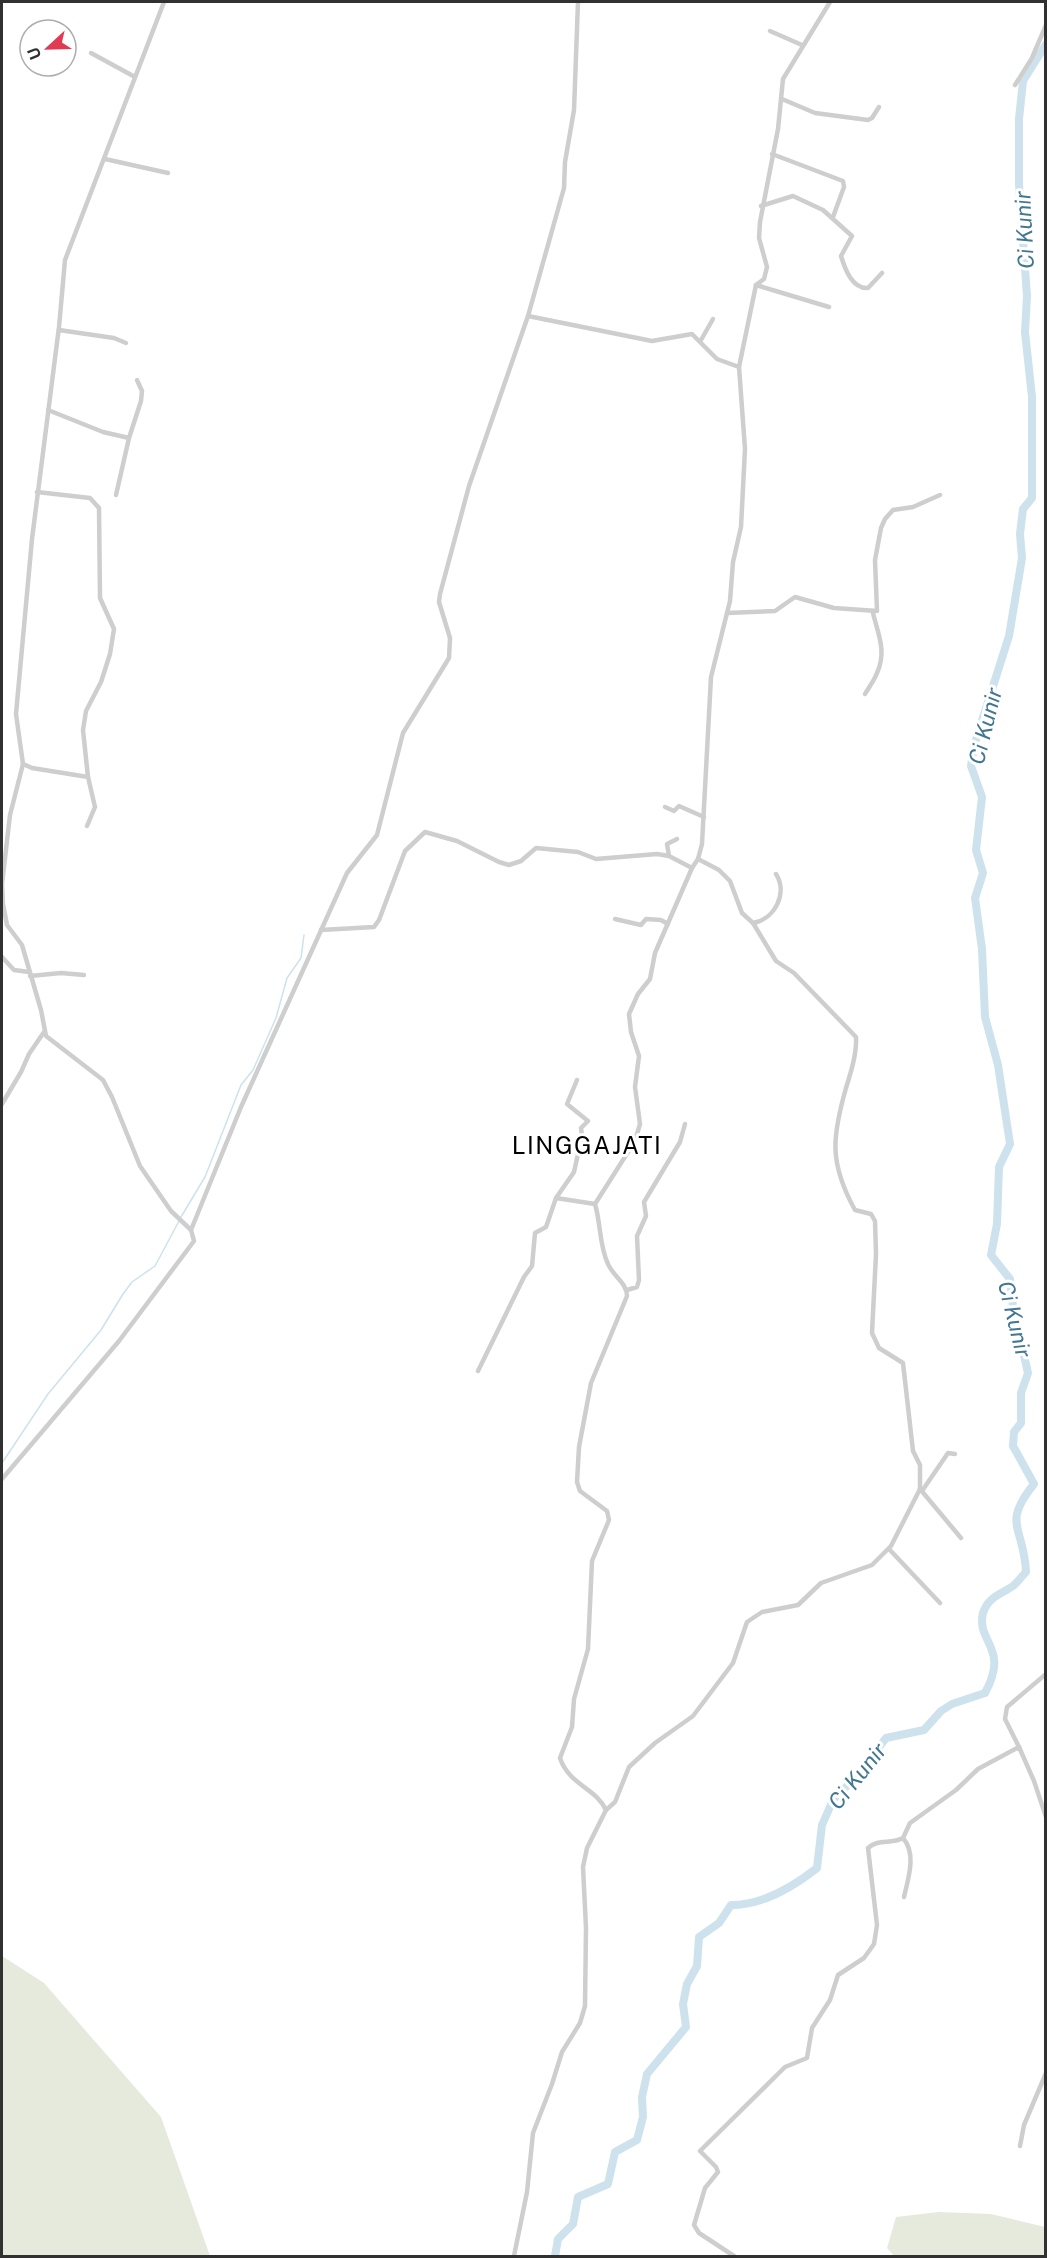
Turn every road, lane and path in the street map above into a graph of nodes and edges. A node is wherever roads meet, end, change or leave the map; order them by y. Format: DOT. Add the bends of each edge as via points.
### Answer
graph roads {
  1 [pos="164,2"];
  2 [pos="578,2"];
  3 [pos="830,2"];
  4 [pos="1046,25"];
  5 [pos="770,32"];
  6 [pos="802,45"];
  7 [pos="91,53"];
  8 [pos="135,77"];
  9 [pos="1015,85"];
  10 [pos="783,99"];
  11 [pos="879,107"];
  12 [pos="772,154"];
  13 [pos="105,159"];
  14 [pos="168,173"];
  15 [pos="761,206"];
  16 [pos="833,217"];
  17 [pos="882,273"];
  18 [pos="756,285"];
  19 [pos="829,308"];
  20 [pos="528,316"];
  21 [pos="713,319"];
  22 [pos="59,330"];
  23 [pos="701,340"];
  24 [pos="126,343"];
  25 [pos="738,367"];
  26 [pos="137,380"];
  27 [pos="48,410"];
  28 [pos="129,438"];
  29 [pos="37,492"];
  30 [pos="116,495"];
  31 [pos="940,495"];
  32 [pos="873,612"];
  33 [pos="728,613"];
  34 [pos="865,694"];
  35 [pos="23,764"];
  36 [pos="88,777"];
  37 [pos="665,807"];
  38 [pos="704,817"];
  39 [pos="87,825"];
  40 [pos="677,839"];
  41 [pos="4,842"];
  42 [pos="669,856"];
  43 [pos="698,859"];
  44 [pos="692,868"];
  45 [pos="776,874"];
  46 [pos="3,915"];
  47 [pos="615,919"];
  48 [pos="753,923"];
  49 [pos="668,924"];
  50 [pos="321,930"];
  51 [pos="2,957"];
  52 [pos="30,974"];
  53 [pos="84,975"];
  54 [pos="44,1032"];
  55 [pos="577,1080"];
  56 [pos="2,1104"];
  57 [pos="685,1124"];
  58 [pos="556,1198"];
  59 [pos="596,1204"];
  60 [pos="192,1230"];
  61 [pos="627,1290"];
  62 [pos="477,1371"];
  63 [pos="955,1454"];
  64 [pos="2,1479"];
  65 [pos="921,1490"];
  66 [pos="961,1538"];
  67 [pos="889,1549"];
  68 [pos="940,1603"];
  69 [pos="1046,1674"];
  70 [pos="1018,1747"];
  71 [pos="606,1810"];
  72 [pos="1046,1816"];
  73 [pos="903,1838"];
  74 [pos="903,1897"];
  75 [pos="1046,2073"];
  76 [pos="1020,2146"];
  77 [pos="514,2256"];
  78 [pos="734,2256"];
  1 -- 8 [label="street"];
  2 -- 20 [label="street" via="574,110 565,156 564,188"];
  3 -- 6 [label="street"];
  4 -- 9 [label="street"];
  5 -- 6 [label="street"];
  6 -- 10 [label="street" via="783,78"];
  7 -- 8 [label="street"];
  8 -- 13 [label="street"];
  10 -- 11 [label="street" via="815,113 851,118 872,118"];
  10 -- 12 [label="street"];
  12 -- 15 [label="street"];
  12 -- 16 [label="street" via="843,181"];
  13 -- 14 [label="street"];
  13 -- 22 [label="street" via="65,260"];
  15 -- 16 [label="street" via="793,196"];
  15 -- 18 [label="street" via="759,238 767,267 764,279"];
  16 -- 17 [label="street" via="852,236 841,256 854,282 868,288"];
  18 -- 19 [label="street"];
  18 -- 25 [label="street"];
  20 -- 23 [label="street" via="652,341 692,334"];
  20 -- 50 [label="street" via="469,486 440,594 450,638 449,658 403,733 377,835 349,870"];
  21 -- 23 [label="street"];
  22 -- 24 [label="street"];
  22 -- 27 [label="street"];
  23 -- 25 [label="street" via="717,358"];
  25 -- 33 [label="street" via="745,449 741,527"];
  26 -- 28 [label="street" via="142,396"];
  27 -- 28 [label="street"];
  27 -- 29 [label="street"];
  28 -- 30 [label="street"];
  29 -- 35 [label="street" via="16,714"];
  29 -- 36 [label="street" via="90,498 99,508 100,598 114,629 101,682 86,711 83,730"];
  31 -- 32 [label="street" via="913,507 894,510 885,519 875,560 879,608"];
  32 -- 33 [label="street" via="834,608 795,597 773,611"];
  32 -- 34 [label="street" via="882,660"];
  33 -- 38 [label="street" via="711,677"];
  35 -- 36 [label="street"];
  35 -- 41 [label="street"];
  36 -- 39 [label="street" via="95,807"];
  37 -- 38 [label="street" via="674,811 679,806"];
  38 -- 43 [label="street"];
  40 -- 42 [label="street" via="667,844"];
  41 -- 46 [label="street"];
  42 -- 44 [label="street"];
  42 -- 50 [label="street" via="596,859 578,852 536,848 510,865 457,841 425,832 405,851 374,927"];
  43 -- 44 [label="street"];
  43 -- 48 [label="street" via="725,876 742,913"];
  44 -- 49 [label="street"];
  45 -- 48 [label="street" via="782,890 777,905 764,920"];
  46 -- 52 [label="street" via="22,945"];
  47 -- 49 [label="street" via="641,925 655,919"];
  48 -- 65 [label="street" via="776,961 794,973 856,1037 834,1157 855,1210 874,1216 876,1254 871,1328 879,1348 903,1363"];
  49 -- 59 [label="street" via="655,953 650,979 629,1014 639,1056 635,1088 639,1132"];
  50 -- 60 [label="street" via="241,1107"];
  51 -- 52 [label="street" via="14,970"];
  52 -- 53 [label="street"];
  52 -- 54 [label="street"];
  54 -- 56 [label="street"];
  54 -- 60 [label="street" via="103,1080 137,1161 177,1216"];
  55 -- 58 [label="street" via="567,1104 588,1121 581,1128 574,1172"];
  57 -- 61 [label="street" via="680,1142 644,1202 646,1216 637,1236 639,1280 637,1287"];
  58 -- 59 [label="street"];
  58 -- 62 [label="street" via="546,1227 535,1233 531,1269"];
  59 -- 61 [label="street" via="605,1257"];
  60 -- 64 [label="street" via="193,1245"];
  61 -- 71 [label="street" via="591,1383 579,1447 580,1491 607,1511 609,1520 592,1561 588,1649 572,1727 560,1758 570,1778"];
  63 -- 65 [label="street" via="948,1453 943,1458"];
  65 -- 66 [label="street"];
  65 -- 67 [label="street"];
  67 -- 68 [label="street"];
  67 -- 71 [label="street" via="871,1566 821,1583 798,1605 762,1612 747,1622 734,1663 693,1716 629,1767 615,1802"];
  69 -- 70 [label="street" via="1007,1707 1005,1719"];
  70 -- 72 [label="street"];
  70 -- 73 [label="street" via="978,1768 956,1790 910,1823"];
  71 -- 77 [label="street" via="587,1848 583,1867 585,2006 580,2023 562,2052 533,2133 527,2192"];
  73 -- 74 [label="street" via="911,1863"];
  73 -- 78 [label="street" via="878,1841 868,1848 877,1925 874,1944 864,1958 838,1975 830,2000 812,2028 807,2058 785,2067 699,2151 718,2172 705,2188 694,2225 699,2233"];
  75 -- 76 [label="street" via="1024,2125"];
}
